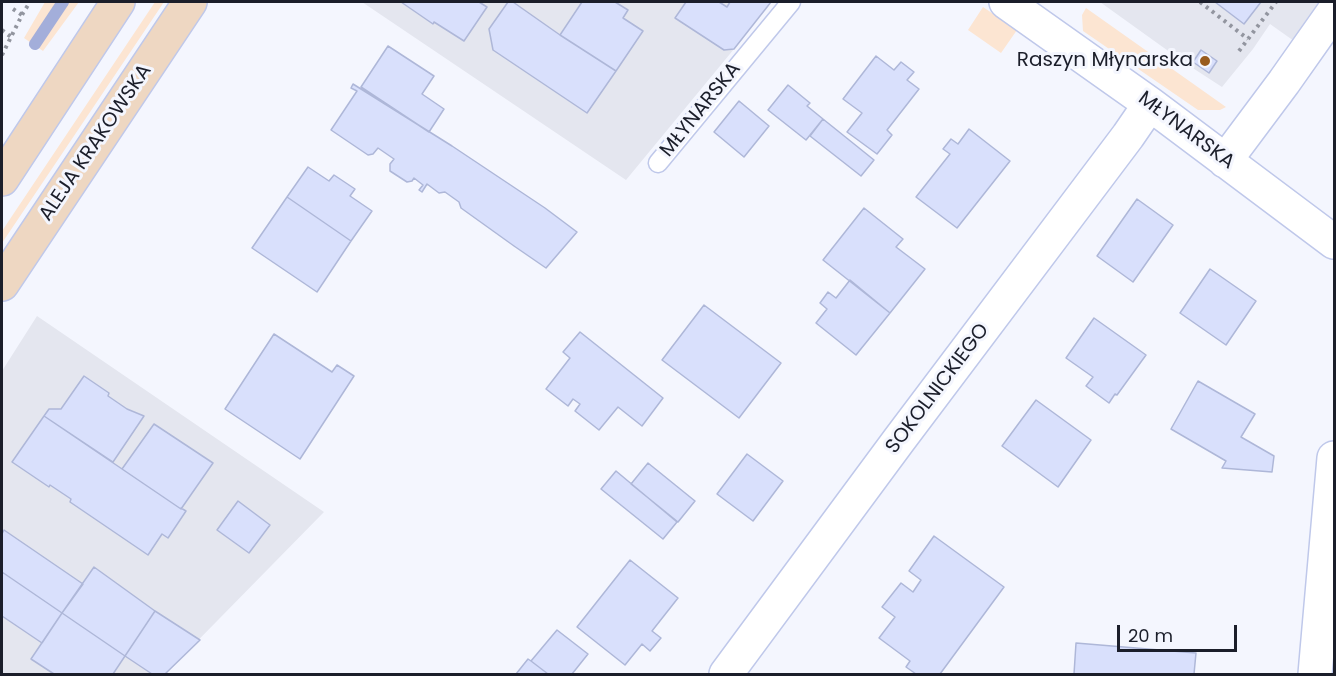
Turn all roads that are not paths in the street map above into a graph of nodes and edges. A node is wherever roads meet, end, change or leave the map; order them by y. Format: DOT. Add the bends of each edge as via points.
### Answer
graph roads {
  1 [pos="118,2"];
  2 [pos="190,2"];
  3 [pos="791,2"];
  4 [pos="1006,2"];
  5 [pos="1335,10"];
  6 [pos="1150,104"];
  7 [pos="1225,161"];
  8 [pos="658,163"];
  9 [pos="2,179"];
  10 [pos="1335,242"];
  11 [pos="2,284"];
  12 [pos="1335,458"];
  13 [pos="726,675"];
  14 [pos="1315,675"];
  1 -- 9 [label="main road"];
  2 -- 11 [label="main road, ALEJA KRAKOWSKA"];
  3 -- 8 [label="lane, MŁYNARSKA"];
  4 -- 6 [label="street, MŁYNARSKA"];
  5 -- 7 [label="street"];
  6 -- 7 [label="street, MŁYNARSKA"];
  6 -- 13 [label="street, SOKOLNICKIEGO"];
  7 -- 10 [label="street, MŁYNARSKA"];
  12 -- 14 [label="street"];
}
